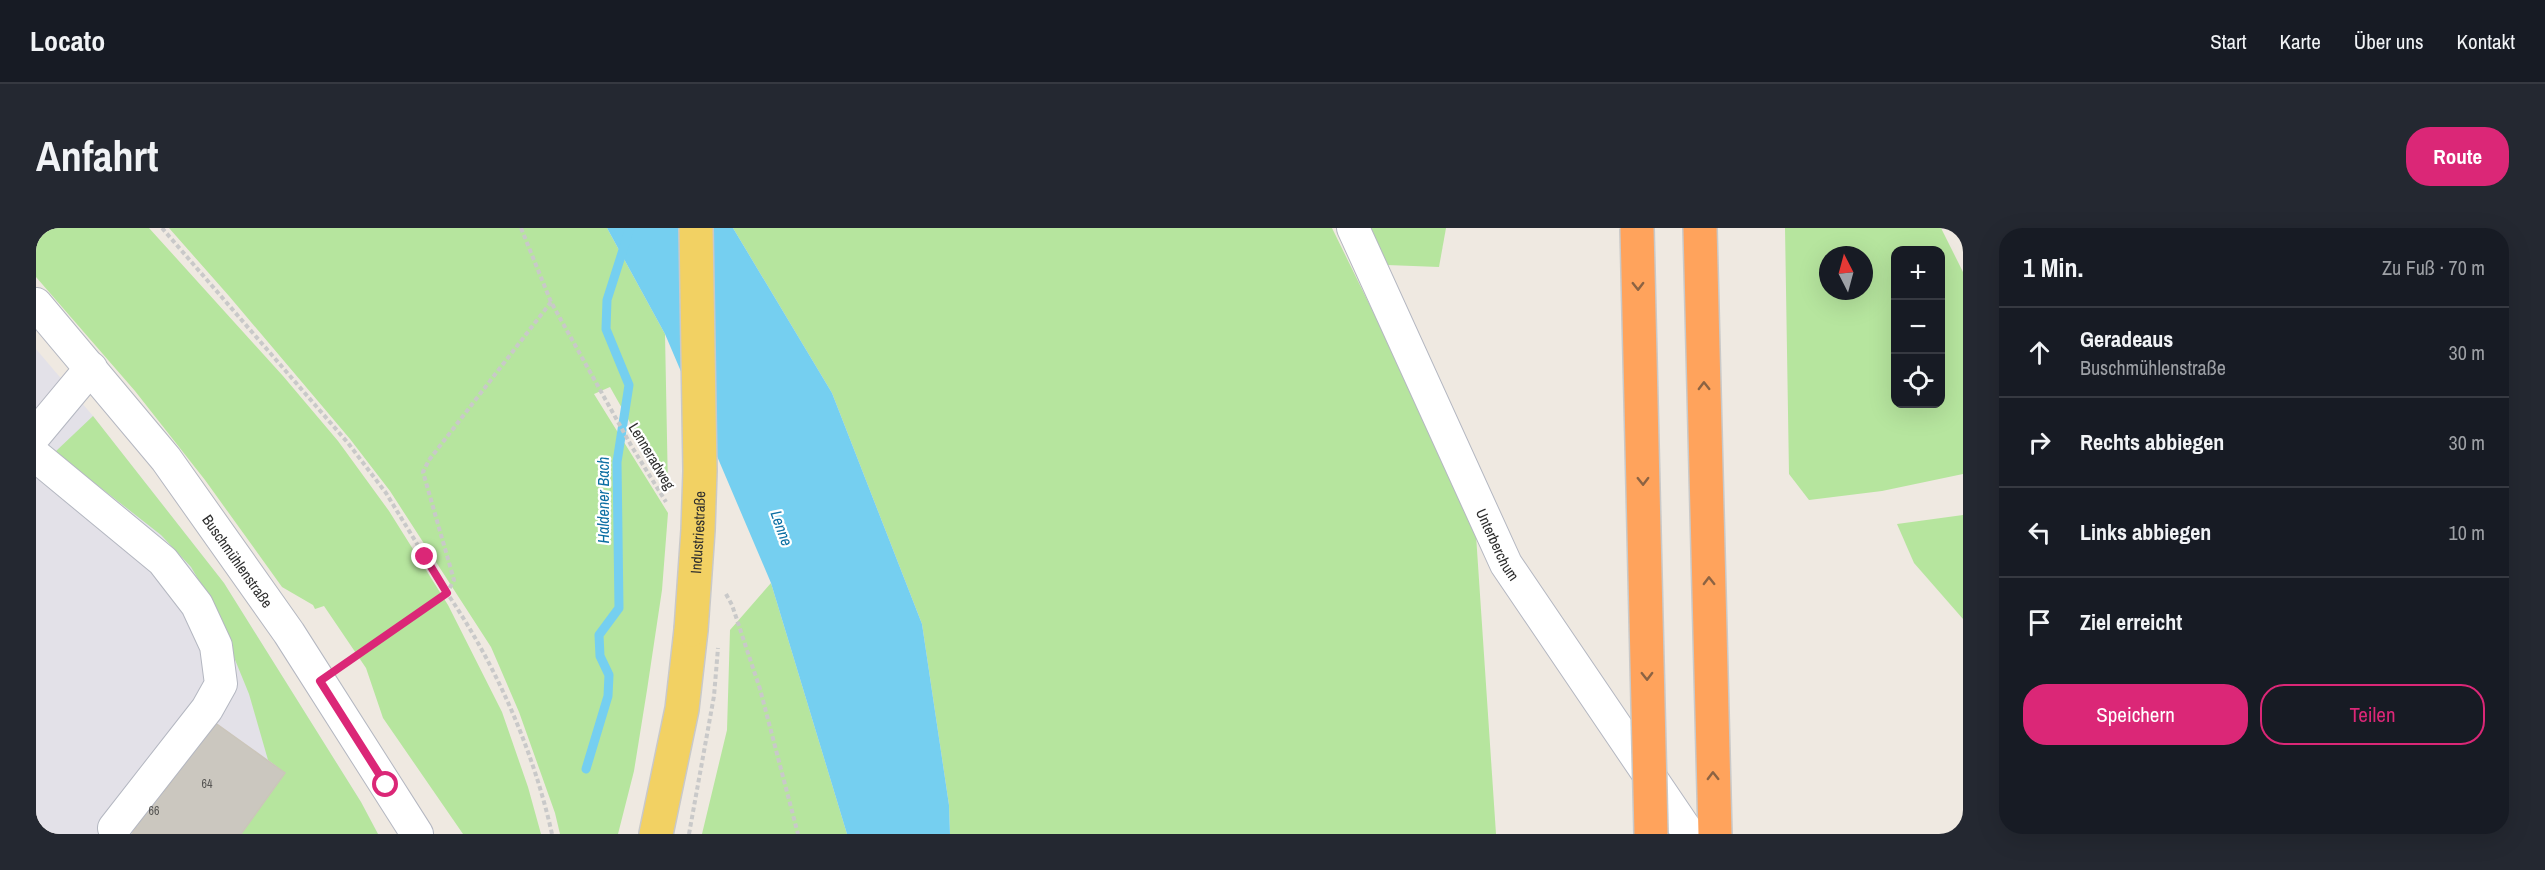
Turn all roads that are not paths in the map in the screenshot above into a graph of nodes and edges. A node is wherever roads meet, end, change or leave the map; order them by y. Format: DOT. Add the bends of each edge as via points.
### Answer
graph roads {
  1 [pos="696,228"];
  2 [pos="1353,228"];
  3 [pos="1637,228"];
  4 [pos="1700,228"];
  5 [pos="36,306"];
  6 [pos="91,368"];
  7 [pos="36,434"];
  8 [pos="36,456"];
  9 [pos="114,828"];
  10 [pos="417,834"];
  11 [pos="656,834"];
  12 [pos="1651,834"];
  13 [pos="1689,834"];
  14 [pos="1714,834"];
  1 -- 11 [label="main road, Industriestraße, bridge" via="698,530 682,709"];
  2 -- 13 [label="street, Unterberchum" via="1506,564"];
  3 -- 12 [label="highway, one-way, bridge"];
  14 -- 4 [label="highway, one-way"];
  5 -- 6 [label="street, Buschmühlenstraße"];
  6 -- 7 [label="street"];
  6 -- 10 [label="street, Buschmühlenstraße" via="166,459 320,681"];
  8 -- 9 [label="street" via="163,561 197,605 216,646 220,684 216,693"];
}
